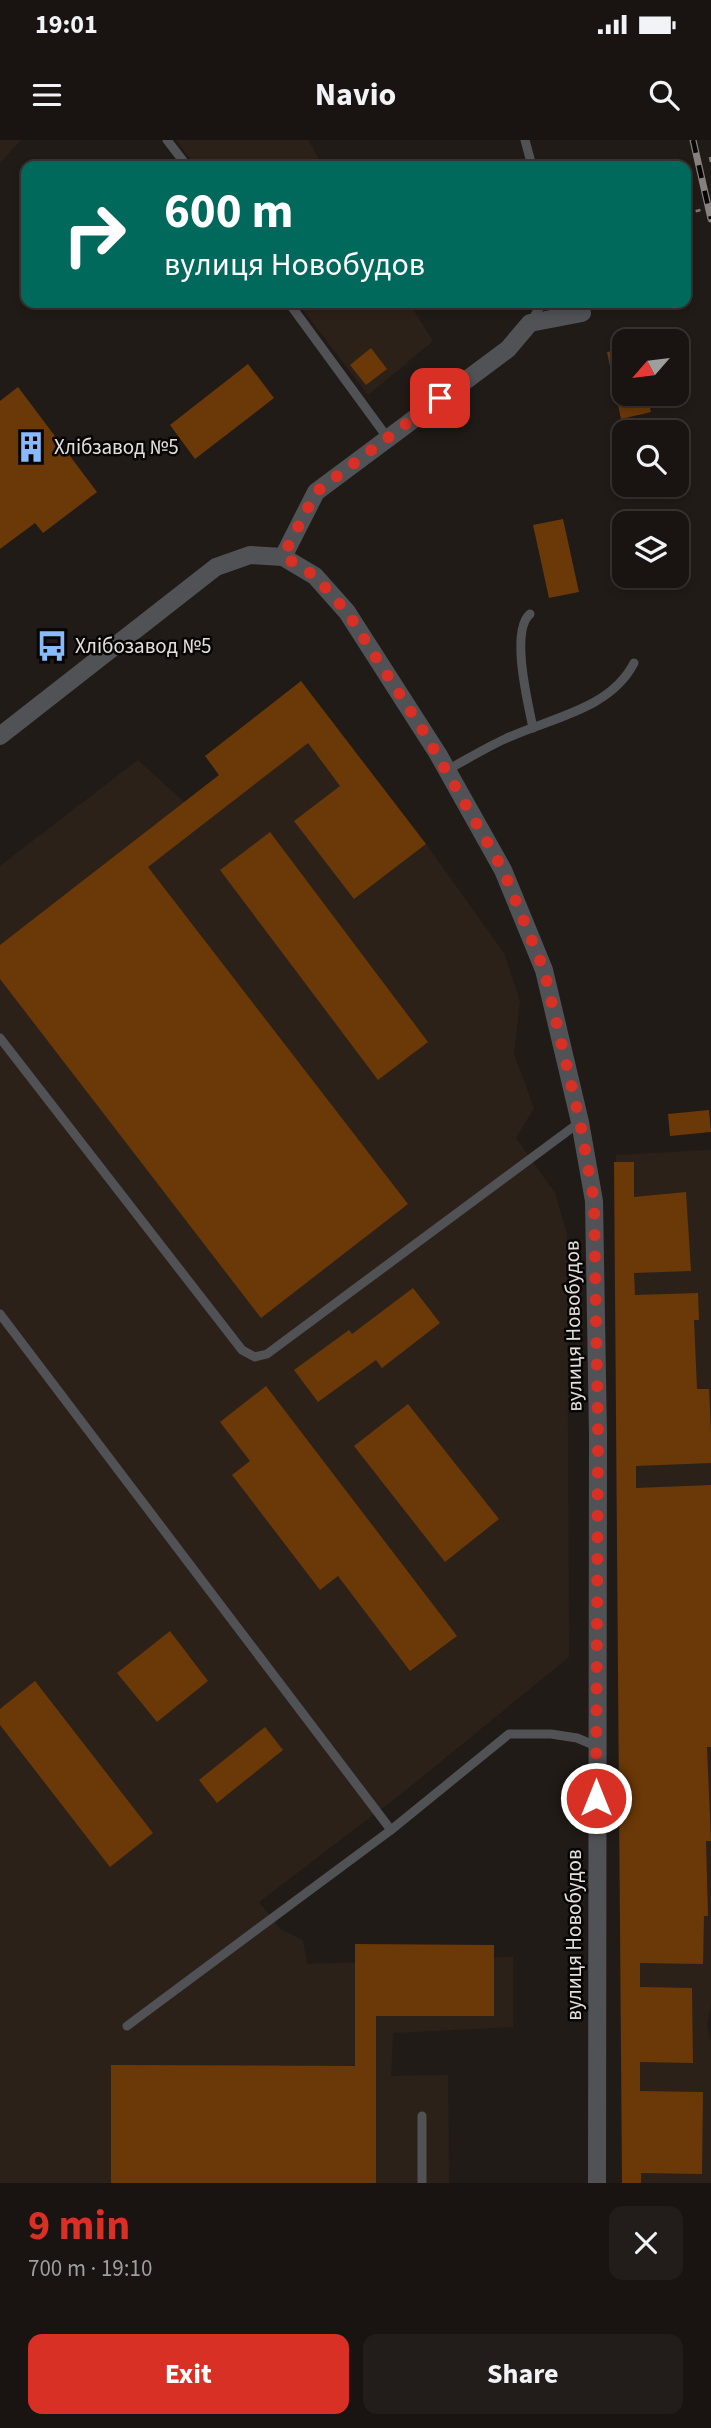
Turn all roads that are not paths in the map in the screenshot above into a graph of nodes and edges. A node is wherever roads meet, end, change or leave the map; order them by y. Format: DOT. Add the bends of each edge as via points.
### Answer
graph roads {
  1 [pos="167,140"];
  2 [pos="525,140"];
  3 [pos="183,161"];
  4 [pos="531,161"];
  5 [pos="293,308"];
  6 [pos="539,308"];
  7 [pos="582,313"];
  8 [pos="530,323"];
  9 [pos="387,438"];
  10 [pos="283,556"];
  11 [pos="530,614"];
  12 [pos="634,663"];
  13 [pos="533,727"];
  14 [pos="0,736"];
  15 [pos="447,770"];
  16 [pos="0,1038"];
  17 [pos="580,1122"];
  18 [pos="0,1314"];
  19 [pos="596,1746"];
  20 [pos="391,1830"];
  21 [pos="127,2026"];
  22 [pos="422,2116"];
  23 [pos="422,2183"];
  24 [pos="597,2183"];
  1 -- 3 [label="lane"];
  2 -- 4 [label="lane"];
  5 -- 9 [label="lane"];
  6 -- 8 [label="lane"];
  7 -- 8 [label="street"];
  8 -- 9 [label="street" via="508,349"];
  9 -- 10 [label="street" via="316,492"];
  10 -- 14 [label="street" via="250,555 216,567"];
  10 -- 15 [label="street, вулиця Новобудов" via="315,576 347,612"];
  11 -- 13 [label="lane" via="521,626"];
  12 -- 13 [label="lane" via="626,679 598,701"];
  13 -- 15 [label="lane"];
  15 -- 17 [label="street, вулиця Новобудов" via="503,870 544,970"];
  16 -- 17 [label="lane" via="242,1350 255,1357 267,1354"];
  17 -- 19 [label="street, вулиця Новобудов" via="594,1201"];
  18 -- 20 [label="lane"];
  19 -- 20 [label="lane" via="551,1734 509,1734"];
  19 -- 24 [label="street, вулиця Новобудов"];
  20 -- 21 [label="lane"];
  22 -- 23 [label="lane"];
}
